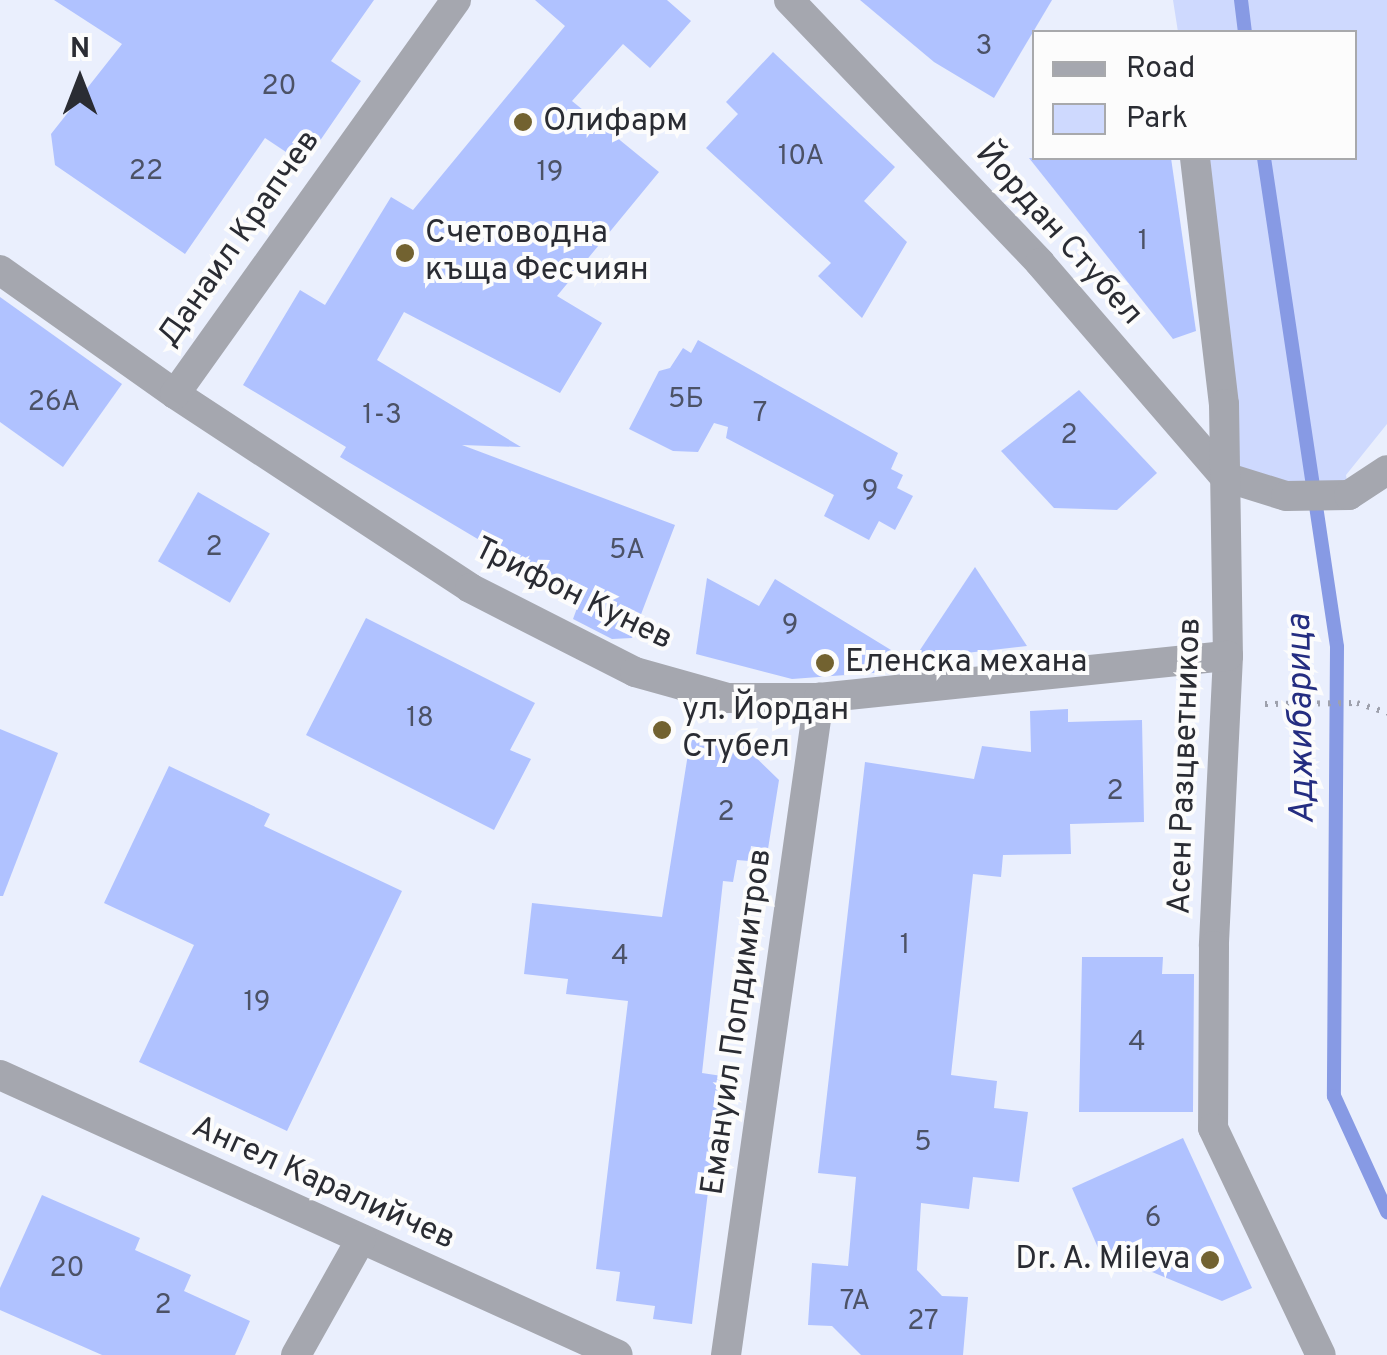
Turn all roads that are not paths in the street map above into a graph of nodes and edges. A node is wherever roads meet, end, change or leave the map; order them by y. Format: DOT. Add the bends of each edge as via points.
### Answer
graph roads {
  1 [pos="456,0"];
  2 [pos="790,0"];
  3 [pos="1194,160"];
  4 [pos="0,270"];
  5 [pos="175,394"];
  6 [pos="1387,470"];
  7 [pos="1226,477"];
  8 [pos="1228,656"];
  9 [pos="819,698"];
  10 [pos="0,1075"];
  11 [pos="361,1239"];
  12 [pos="296,1355"];
  13 [pos="618,1355"];
  14 [pos="726,1355"];
  15 [pos="1321,1355"];
  1 -- 5 [label="street, Данаил Крапчев"];
  2 -- 7 [label="street, Йордан Стубел" via="1040,263"];
  3 -- 7 [label="street, Асен Разцветников" via="1224,404"];
  4 -- 5 [label="street, Данаил Крапчев"];
  5 -- 9 [label="street, Трифон Кунев" via="470,588 635,672 728,698"];
  6 -- 7 [label="street" via="1349,494 1286,496"];
  7 -- 8 [label="street, Асен Разцветников"];
  8 -- 9 [label="street, Трифон Кунев"];
  8 -- 15 [label="street, Асен Разцветников" via="1213,1128"];
  9 -- 14 [label="street, Емануил Попдимитров"];
  10 -- 11 [label="street, Ангел Каралийчев"];
  11 -- 12 [label="street"];
  11 -- 13 [label="street, Ангел Каралийчев"];
}
